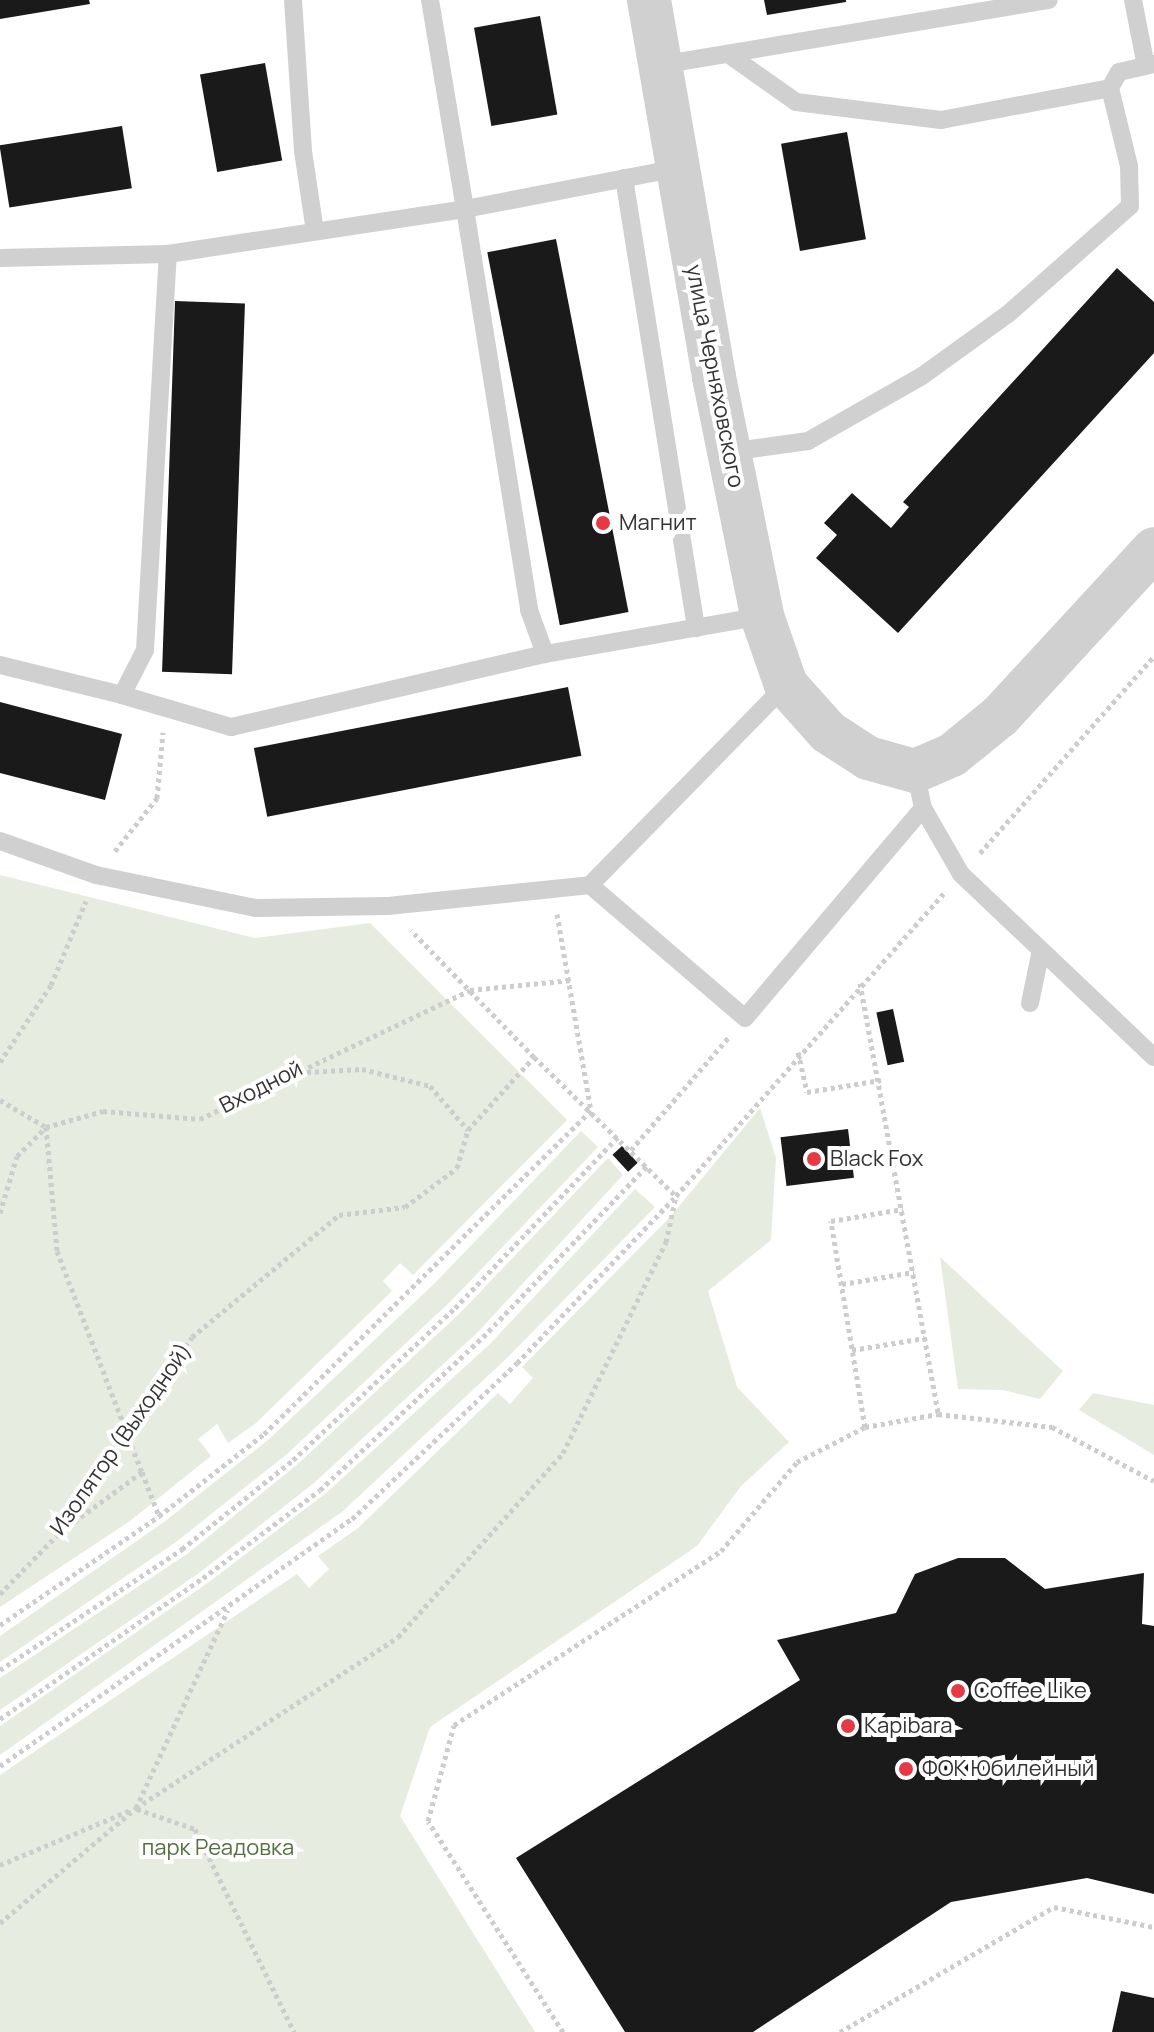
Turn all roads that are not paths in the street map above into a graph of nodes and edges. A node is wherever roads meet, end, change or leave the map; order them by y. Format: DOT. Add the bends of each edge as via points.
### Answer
graph roads {
  1 [pos="293,0"];
  2 [pos="430,0"];
  3 [pos="649,0"];
  4 [pos="1049,0"];
  5 [pos="1133,0"];
  6 [pos="728,54"];
  7 [pos="660,65"];
  8 [pos="1150,65"];
  9 [pos="1110,88"];
  10 [pos="678,168"];
  11 [pos="624,178"];
  12 [pos="465,209"];
  13 [pos="315,231"];
  14 [pos="168,254"];
  15 [pos="0,258"];
  16 [pos="729,452"];
  17 [pos="1154,549"];
  18 [pos="762,616"];
  19 [pos="696,628"];
  20 [pos="545,654"];
  21 [pos="0,665"];
  22 [pos="786,685"];
  23 [pos="122,695"];
  24 [pos="919,790"];
  25 [pos="0,841"];
  26 [pos="590,885"];
  27 [pos="1041,950"];
  28 [pos="1030,1003"];
  29 [pos="1154,1057"];
  1 -- 13 [label="lane" via="303,151"];
  2 -- 12 [label="lane"];
  3 -- 7 [label="street, улица Черняховского"];
  4 -- 6 [label="lane"];
  5 -- 8 [label="lane"];
  6 -- 7 [label="lane"];
  6 -- 9 [label="lane" via="796,102 941,120"];
  7 -- 10 [label="street, улица Черняховского"];
  8 -- 9 [label="lane" via="1119,72"];
  9 -- 16 [label="lane" via="1129,166 1130,206 1008,314 922,376 808,441"];
  10 -- 11 [label="lane"];
  10 -- 16 [label="street, улица Черняховского"];
  11 -- 12 [label="lane"];
  11 -- 19 [label="lane"];
  12 -- 13 [label="lane"];
  12 -- 20 [label="lane" via="529,610"];
  13 -- 14 [label="lane"];
  14 -- 15 [label="lane"];
  14 -- 23 [label="lane" via="145,650"];
  16 -- 18 [label="street, улица Черняховского"];
  17 -- 24 [label="street" via="1000,716"];
  18 -- 19 [label="lane"];
  18 -- 22 [label="street, улица Черняховского"];
  19 -- 20 [label="lane"];
  20 -- 23 [label="lane" via="231,727"];
  21 -- 23 [label="lane"];
  22 -- 24 [label="street, улица Черняховского" via="828,732"];
  22 -- 26 [label="lane"];
  24 -- 26 [label="lane" via="745,1018"];
  24 -- 27 [label="lane" via="961,874"];
  25 -- 26 [label="lane" via="96,875 256,908 388,906"];
  27 -- 28 [label="lane"];
  27 -- 29 [label="lane"];
}
